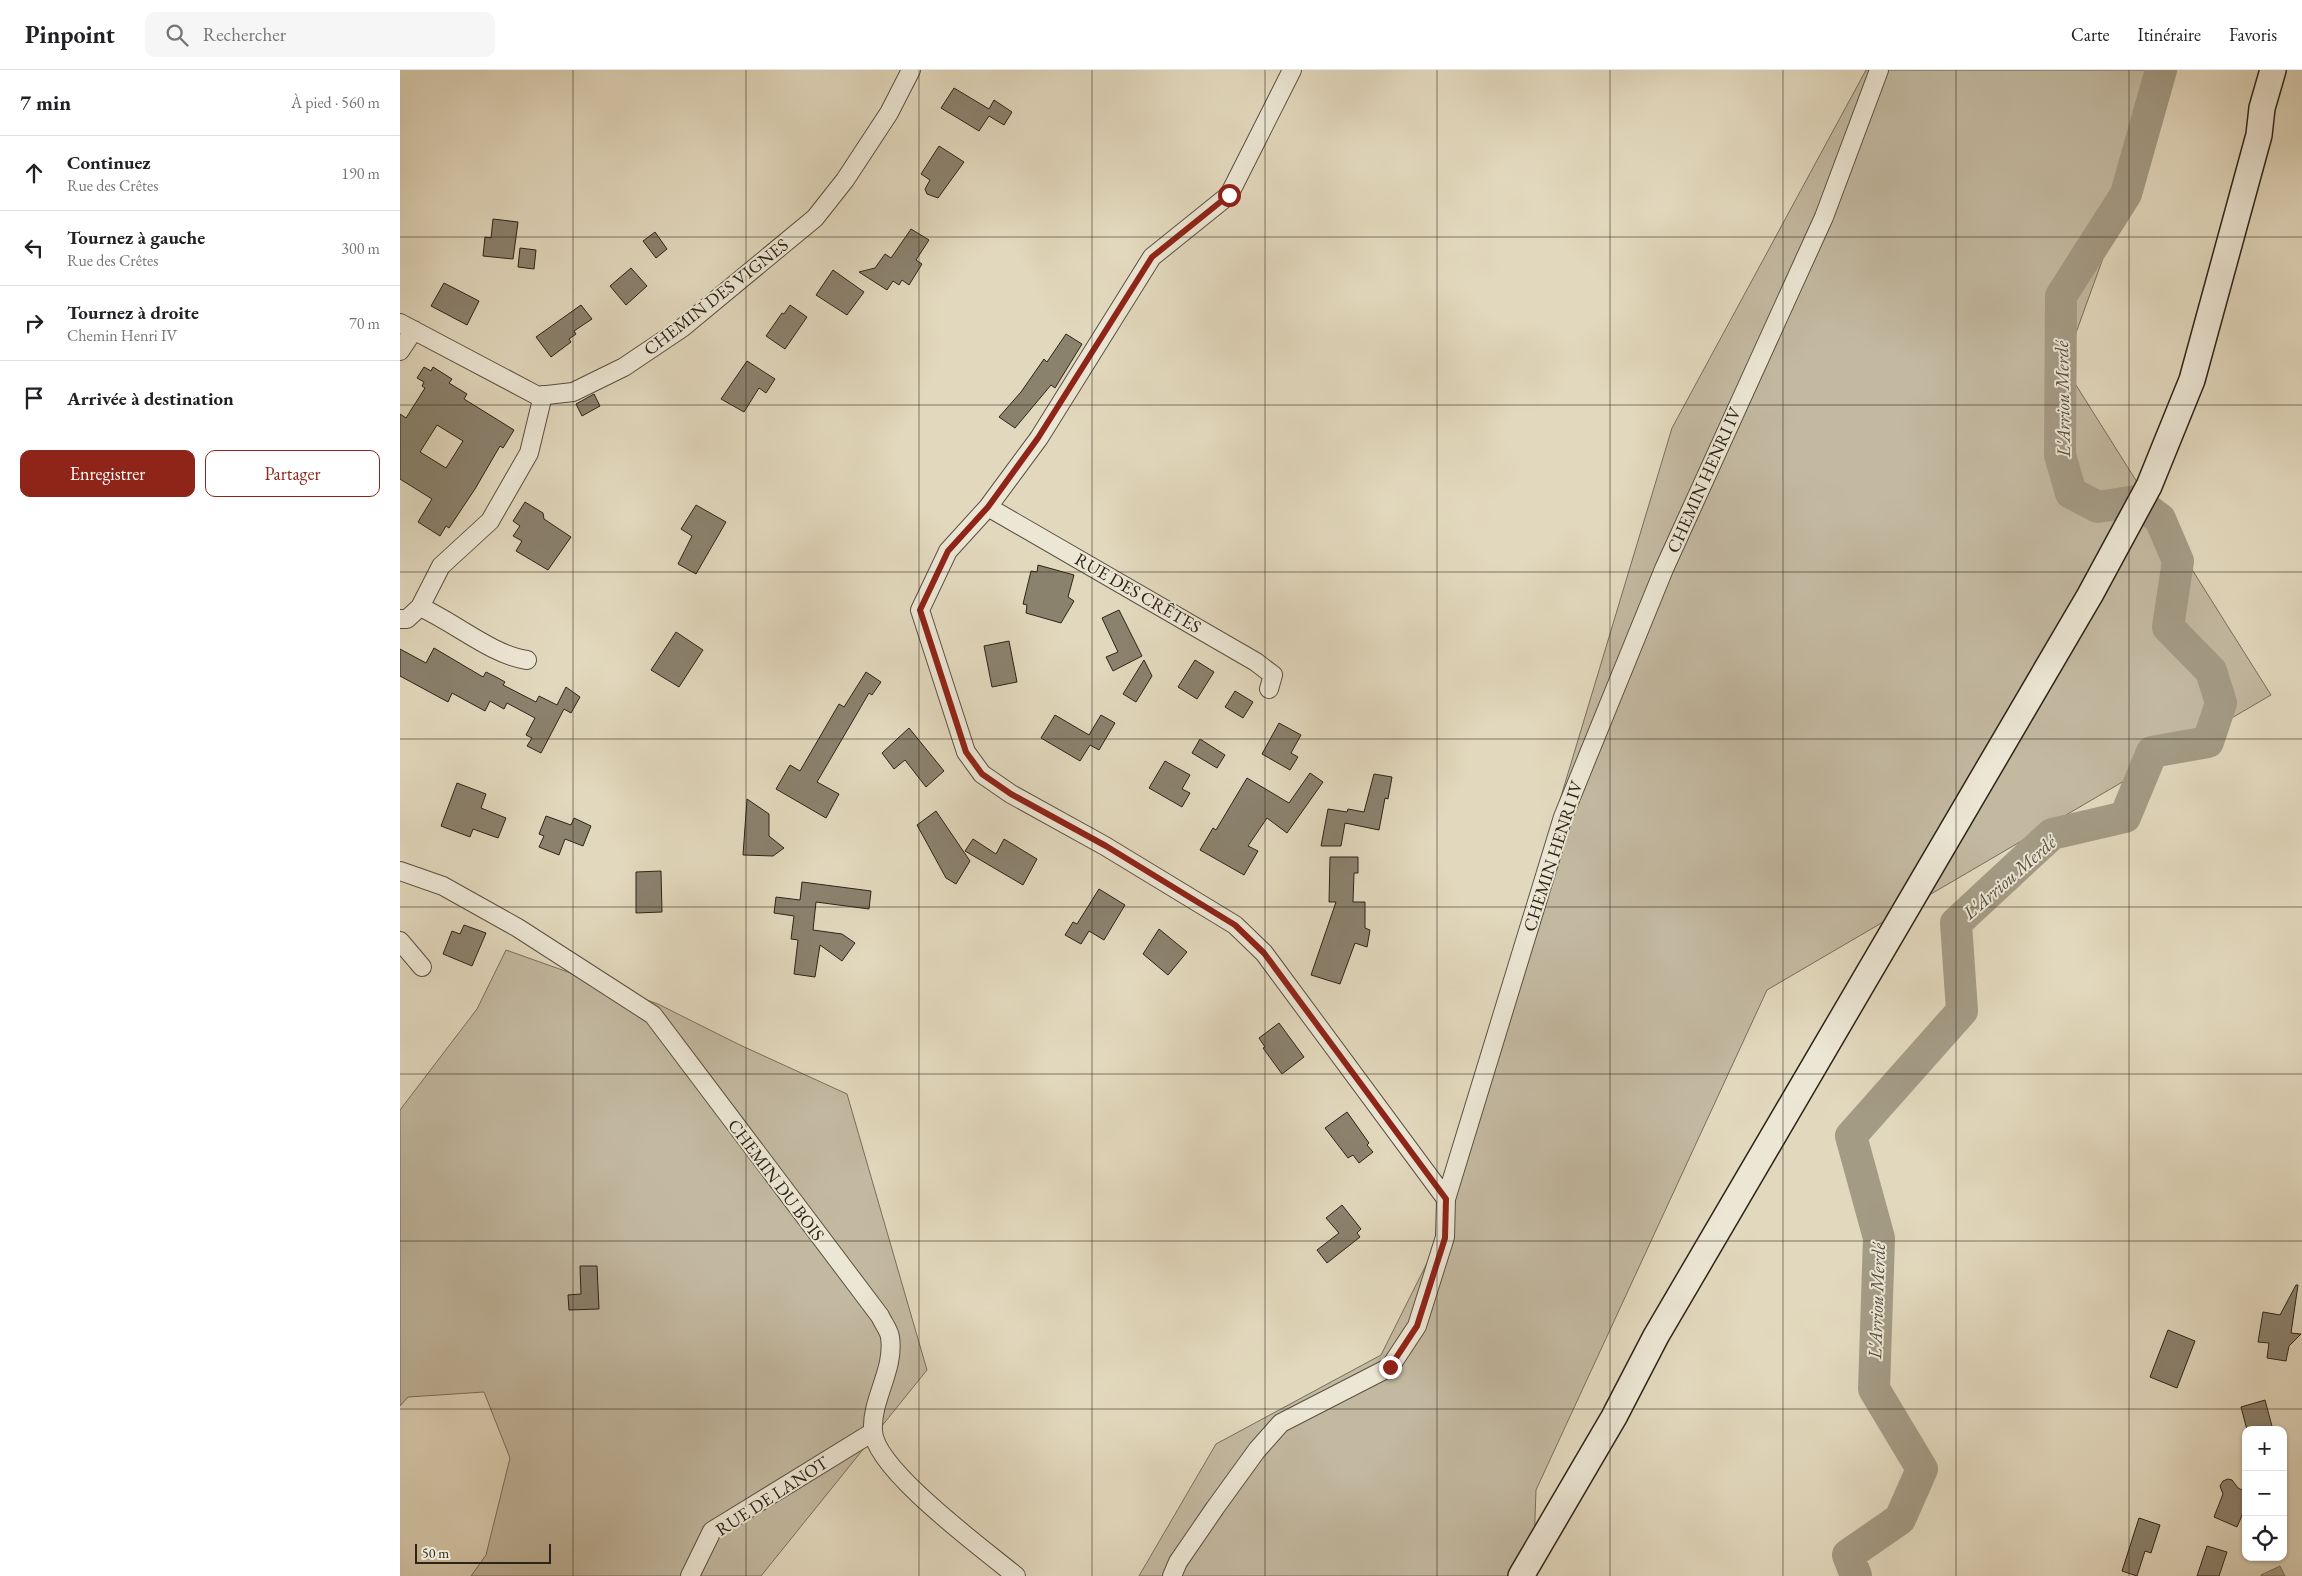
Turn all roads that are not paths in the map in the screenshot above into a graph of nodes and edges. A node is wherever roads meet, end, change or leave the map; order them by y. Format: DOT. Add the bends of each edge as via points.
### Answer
graph roads {
  1 [pos="911,70"];
  2 [pos="1292,70"];
  3 [pos="1879,70"];
  4 [pos="2273,70"];
  5 [pos="2285,70"];
  6 [pos="2258,135"];
  7 [pos="407,326"];
  8 [pos="400,351"];
  9 [pos="543,395"];
  10 [pos="988,507"];
  11 [pos="420,607"];
  12 [pos="400,619"];
  13 [pos="527,660"];
  14 [pos="1269,689"];
  15 [pos="400,871"];
  16 [pos="400,941"];
  17 [pos="422,967"];
  18 [pos="1446,1199"];
  19 [pos="1656,1336"];
  20 [pos="873,1432"];
  21 [pos="690,1576"];
  22 [pos="1016,1576"];
  23 [pos="1172,1576"];
  24 [pos="1504,1576"];
  25 [pos="1520,1576"];
  1 -- 9 [label="street, CHEMIN DES VIGNES" via="889,113 845,180 815,218 682,328 624,368 573,392"];
  2 -- 10 [label="street" via="1229,195 1152,257 1038,438"];
  3 -- 18 [label="street, CHEMIN HENRI IV" via="1824,217 1664,569 1562,817"];
  4 -- 6 [label="main road"];
  5 -- 6 [label="main road" via="2272,108"];
  6 -- 19 [label="main road" via="2192,380 2149,486 2129,526"];
  7 -- 8 [label="street"];
  7 -- 9 [label="street, CHEMIN DES VIGNES" via="538,396"];
  9 -- 11 [label="street" via="529,453 490,521 441,566"];
  10 -- 14 [label="street, RUE DES CRÊTES" via="1256,662 1273,675"];
  10 -- 18 [label="street" via="948,551 920,610 966,752 982,774 1011,794 1106,846 1235,925 1264,953"];
  11 -- 12 [label="street" via="407,619"];
  11 -- 13 [label="street" via="511,658"];
  15 -- 20 [label="street, CHEMIN DU BOIS" via="443,886 518,928 653,1015 890,1335 890,1358"];
  16 -- 17 [label="street"];
  18 -- 23 [label="street, CHEMIN HENRI IV" via="1445,1238 1417,1326 1390,1367 1281,1423 1215,1508"];
  19 -- 24 [label="main road" via="1600,1412"];
  19 -- 25 [label="main road" via="1614,1417"];
  20 -- 21 [label="street, RUE DE LANOT" via="712,1532"];
  20 -- 22 [label="street" via="880,1451 904,1481"];
}
